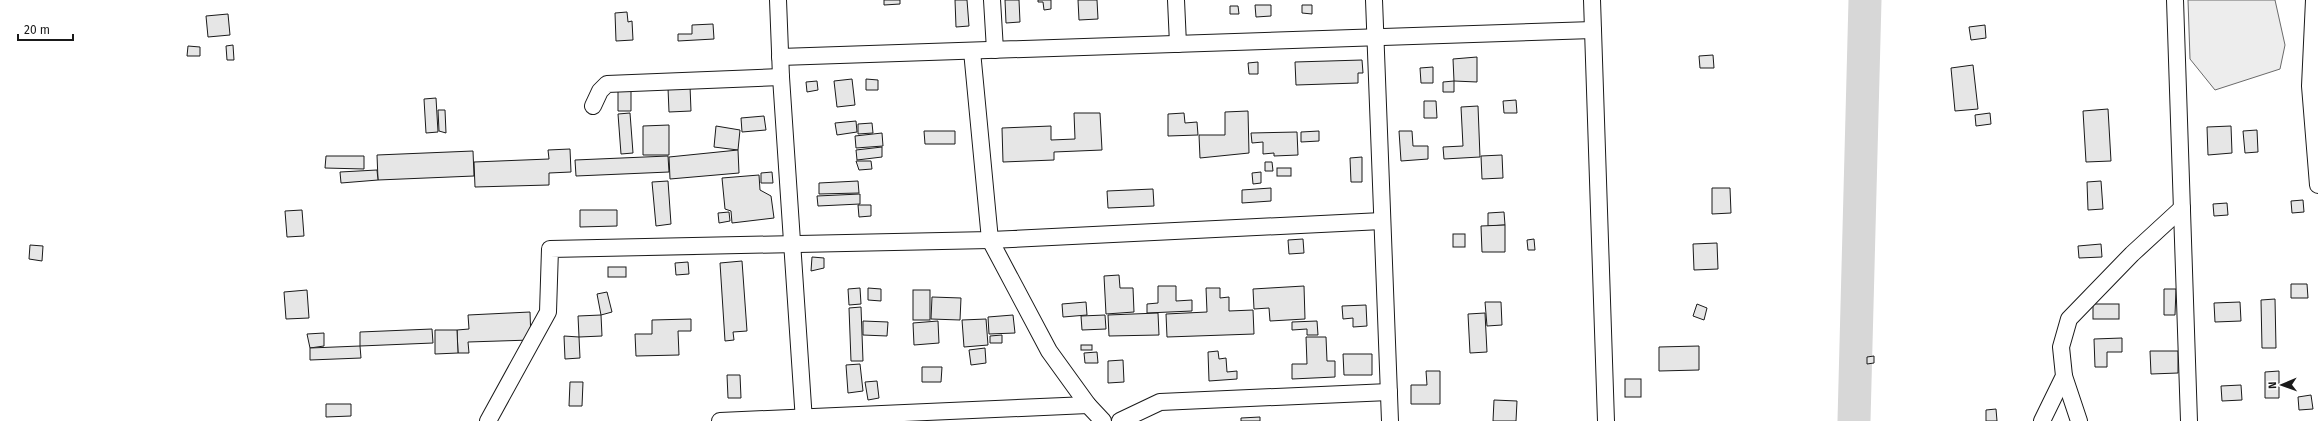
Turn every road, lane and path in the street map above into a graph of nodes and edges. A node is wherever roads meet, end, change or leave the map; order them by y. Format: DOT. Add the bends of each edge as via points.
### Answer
graph roads {
  1 [pos="778,0"];
  2 [pos="992,0"];
  3 [pos="1176,0"];
  4 [pos="1374,0"];
  5 [pos="1592,0"];
  6 [pos="2176,0"];
  7 [pos="2314,0"];
  8 [pos="1593,30"];
  9 [pos="1376,38"];
  10 [pos="1178,44"];
  11 [pos="995,50"];
  12 [pos="972,51"];
  13 [pos="780,57"];
  14 [pos="781,77"];
  15 [pos="593,106"];
  16 [pos="2318,184"];
  17 [pos="2182,208"];
  18 [pos="1382,221"];
  19 [pos="990,240"];
  20 [pos="792,245"];
  21 [pos="2064,376"];
  22 [pos="1389,392"];
  23 [pos="1088,405"];
  24 [pos="2193,418"];
  25 [pos="804,419"];
  26 [pos="488,421"];
  27 [pos="720,421"];
  28 [pos="1103,421"];
  29 [pos="1120,421"];
  30 [pos="1390,421"];
  31 [pos="1606,421"];
  32 [pos="2042,421"];
  33 [pos="2079,421"];
  1 -- 13 [label="street"];
  2 -- 11 [label="street"];
  3 -- 10 [label="street"];
  4 -- 9 [label="street"];
  5 -- 8 [label="street"];
  6 -- 17 [label="street"];
  7 -- 16 [label="street" via="2310,86"];
  8 -- 9 [label="street"];
  8 -- 31 [label="street"];
  9 -- 10 [label="street"];
  9 -- 18 [label="street"];
  10 -- 11 [label="street"];
  11 -- 12 [label="street"];
  12 -- 13 [label="street"];
  12 -- 19 [label="street"];
  13 -- 14 [label="street"];
  14 -- 15 [label="street" via="607,84 600,91"];
  14 -- 20 [label="street"];
  17 -- 21 [label="street" via="2132,254 2069,319 2061,347"];
  17 -- 24 [label="street"];
  18 -- 19 [label="street"];
  18 -- 22 [label="street"];
  19 -- 20 [label="street"];
  19 -- 23 [label="street" via="1049,351"];
  20 -- 25 [label="street"];
  20 -- 26 [label="street" via="550,249 548,312"];
  21 -- 32 [label="street"];
  21 -- 33 [label="street"];
  22 -- 29 [label="street" via="1160,402"];
  22 -- 30 [label="street"];
  23 -- 25 [label="street"];
  23 -- 28 [label="street"];
  25 -- 27 [label="street"];
}
